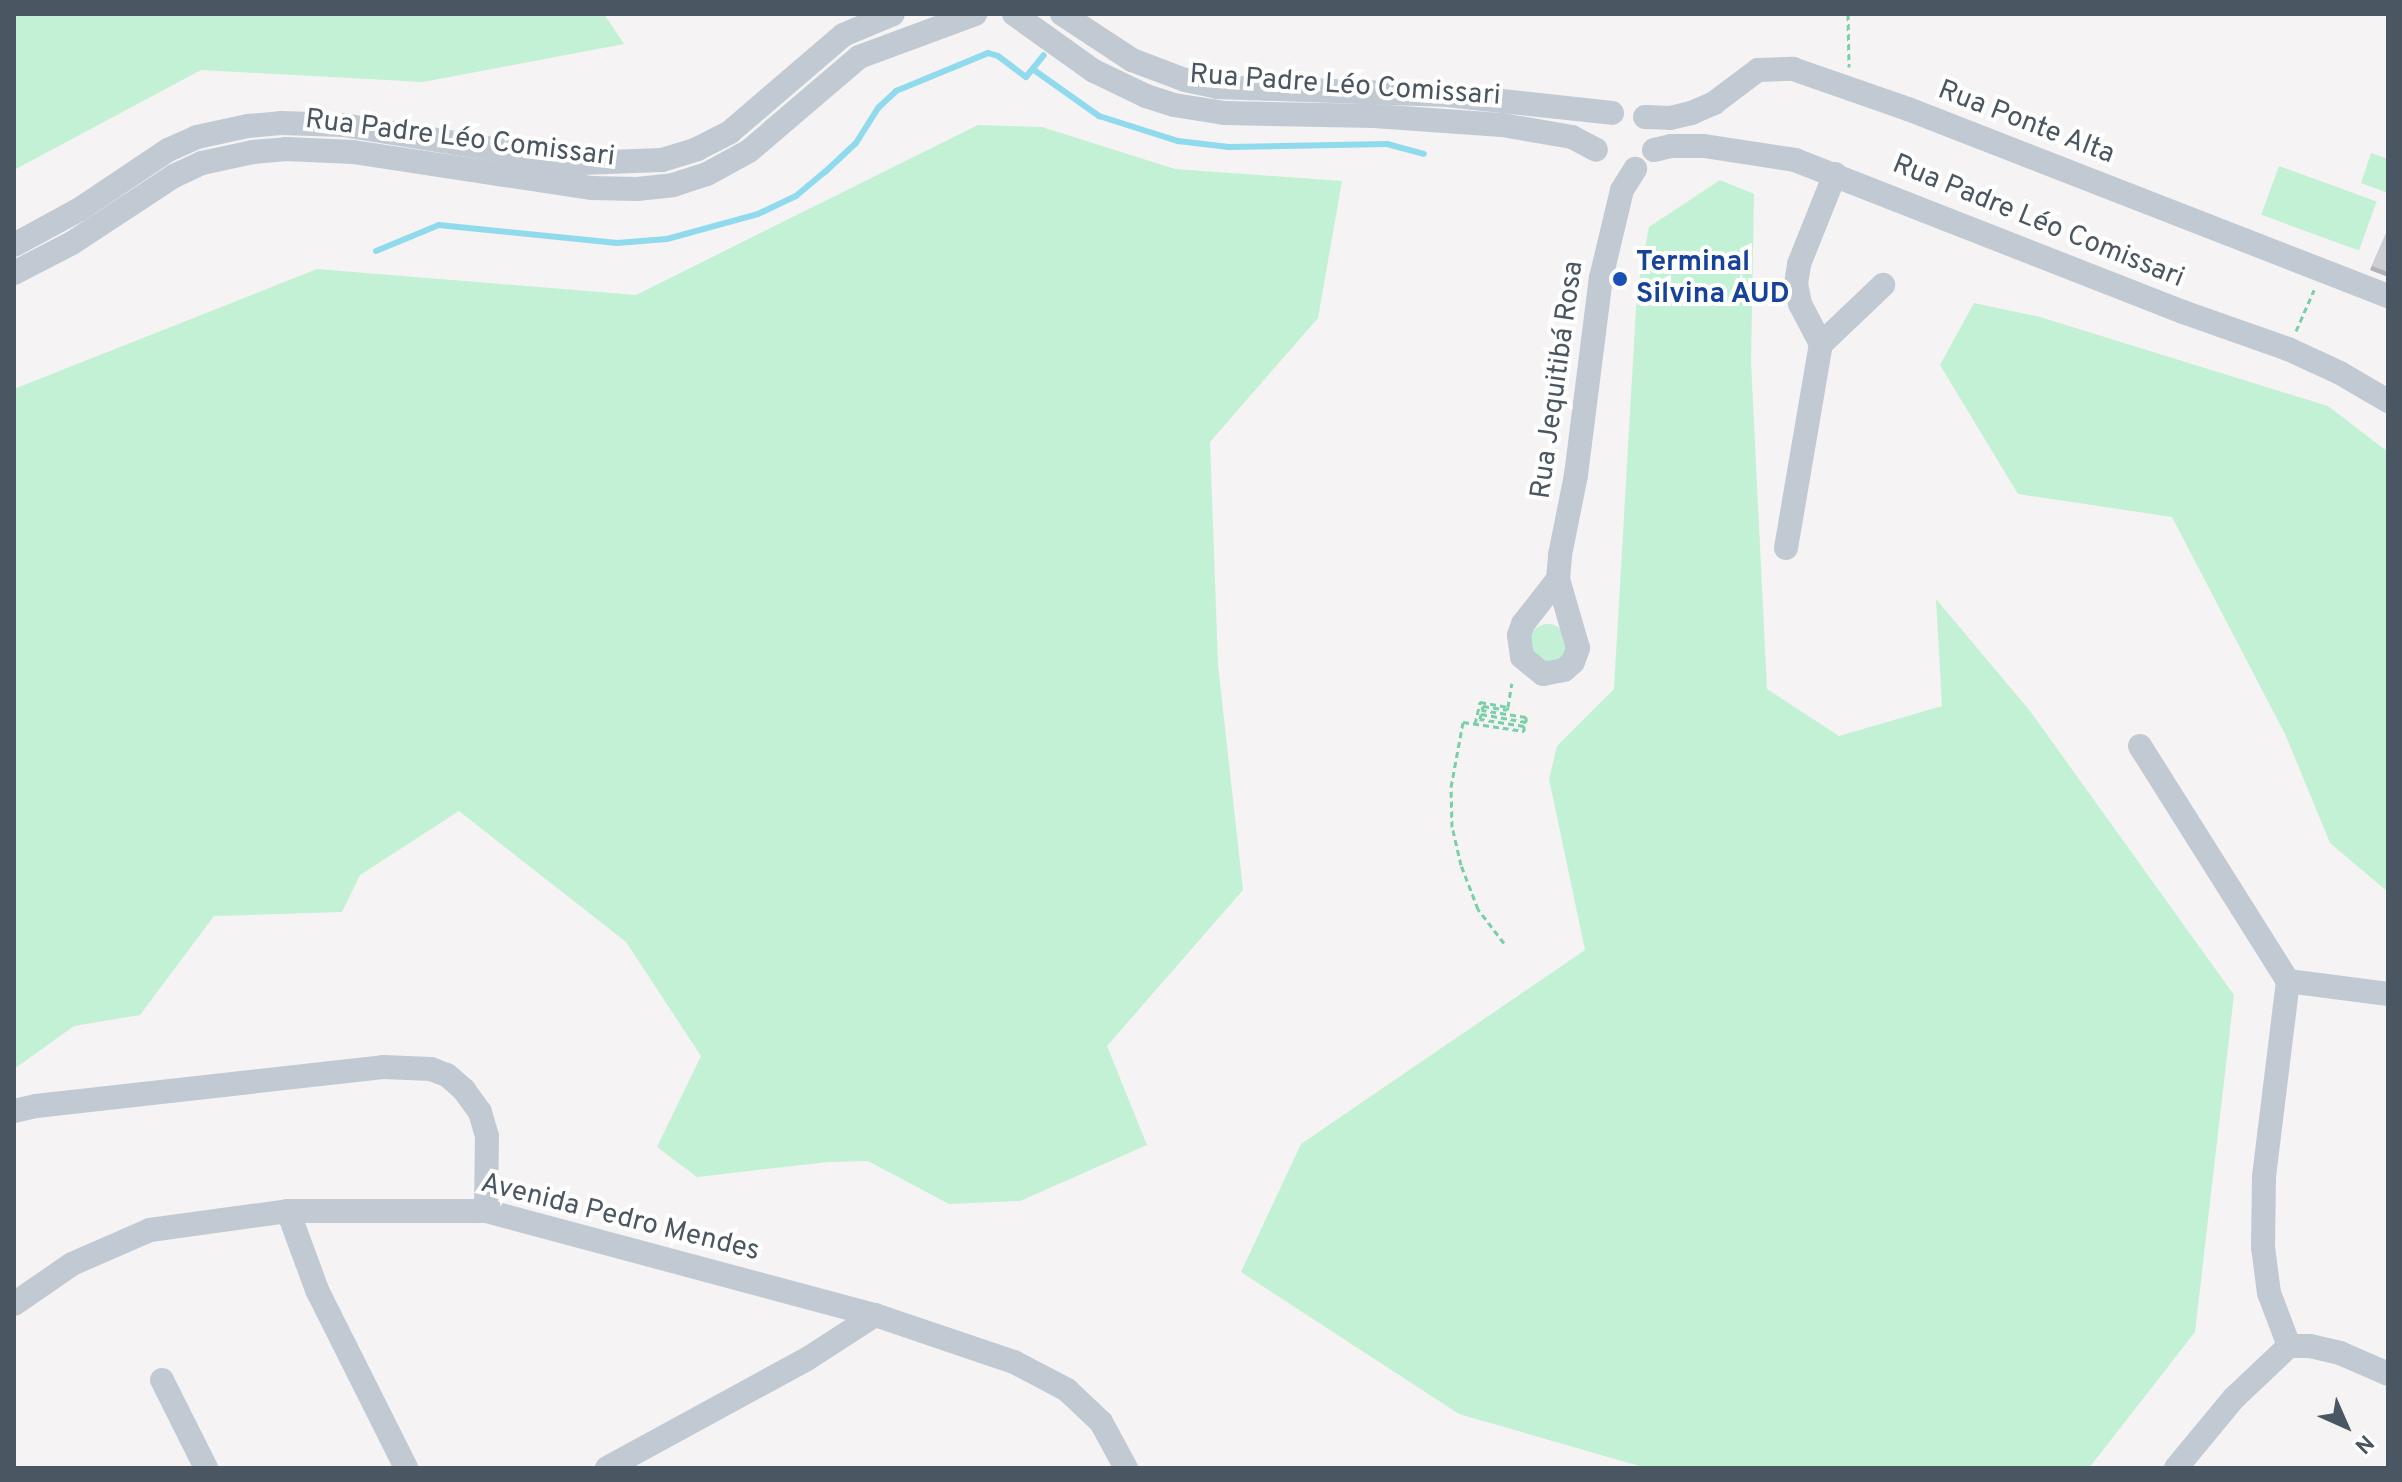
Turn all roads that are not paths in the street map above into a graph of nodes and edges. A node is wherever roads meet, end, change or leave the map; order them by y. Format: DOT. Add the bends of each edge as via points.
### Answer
graph roads {
  1 [pos="893,14"];
  2 [pos="975,14"];
  3 [pos="1014,14"];
  4 [pos="1062,14"];
  5 [pos="1612,113"];
  6 [pos="1645,117"];
  7 [pos="1596,150"];
  8 [pos="1654,150"];
  9 [pos="1835,174"];
  10 [pos="1624,176"];
  11 [pos="14,245"];
  12 [pos="14,273"];
  13 [pos="1883,285"];
  14 [pos="2388,296"];
  15 [pos="1821,344"];
  16 [pos="2388,401"];
  17 [pos="1786,548"];
  18 [pos="1558,579"];
  19 [pos="2140,746"];
  20 [pos="2288,981"];
  21 [pos="2388,994"];
  22 [pos="14,1111"];
  23 [pos="288,1211"];
  24 [pos="486,1211"];
  25 [pos="14,1304"];
  26 [pos="875,1315"];
  27 [pos="2289,1346"];
  28 [pos="2388,1374"];
  29 [pos="162,1380"];
  30 [pos="206,1468"];
  31 [pos="406,1468"];
  32 [pos="607,1468"];
  33 [pos="1126,1468"];
  34 [pos="2176,1468"];
  1 -- 11 [label="street, Rua Padre Léo Comissari" via="843,35 739,126 671,157 581,163 343,125 263,124 197,137 168,150 80,209"];
  2 -- 12 [label="street, Rua Padre Léo Comissari" via="859,57 749,151 673,185 592,188 368,154 268,150 218,159 174,176 85,235"];
  3 -- 7 [label="street, Rua Padre Léo Comissari" via="1094,71 1174,105 1225,113 1502,125 1572,137"];
  4 -- 5 [label="street, Rua Padre Léo Comissari" via="1132,60 1217,87 1447,95"];
  5 -- 6 [label="street" via="1632,111"];
  5 -- 7 [label="street" via="1597,129"];
  6 -- 8 [label="street" via="1654,132"];
  6 -- 14 [label="street, Rua Ponte Alta" via="1691,113 1714,103 1751,74 1771,67 1793,69"];
  7 -- 10 [label="street"];
  8 -- 9 [label="street, Rua Padre Léo Comissari" via="1684,145 1751,151"];
  8 -- 10 [label="street"];
  9 -- 15 [label="street" via="1796,284"];
  9 -- 16 [label="street, Rua Padre Léo Comissari" via="2288,349"];
  10 -- 18 [label="street, Rua Jequitibá Rosa" via="1601,278"];
  13 -- 15 [label="street"];
  15 -- 17 [label="street"];
  19 -- 20 [label="street"];
  20 -- 21 [label="street"];
  20 -- 27 [label="street" via="2264,1177 2263,1247 2269,1293"];
  22 -- 24 [label="street" via="383,1067 431,1069 447,1075 480,1112 487,1136"];
  23 -- 24 [label="street, Avenida Pedro Mendes"];
  23 -- 25 [label="street, Avenida Pedro Mendes" via="150,1230 72,1264"];
  23 -- 31 [label="street" via="317,1290"];
  24 -- 26 [label="street, Avenida Pedro Mendes"];
  26 -- 32 [label="street" via="807,1359"];
  26 -- 33 [label="street, Avenida Pedro Mendes" via="1014,1362 1067,1390 1101,1422"];
  27 -- 28 [label="street" via="2340,1353"];
  27 -- 34 [label="street" via="2234,1398"];
  29 -- 30 [label="street"];
}
